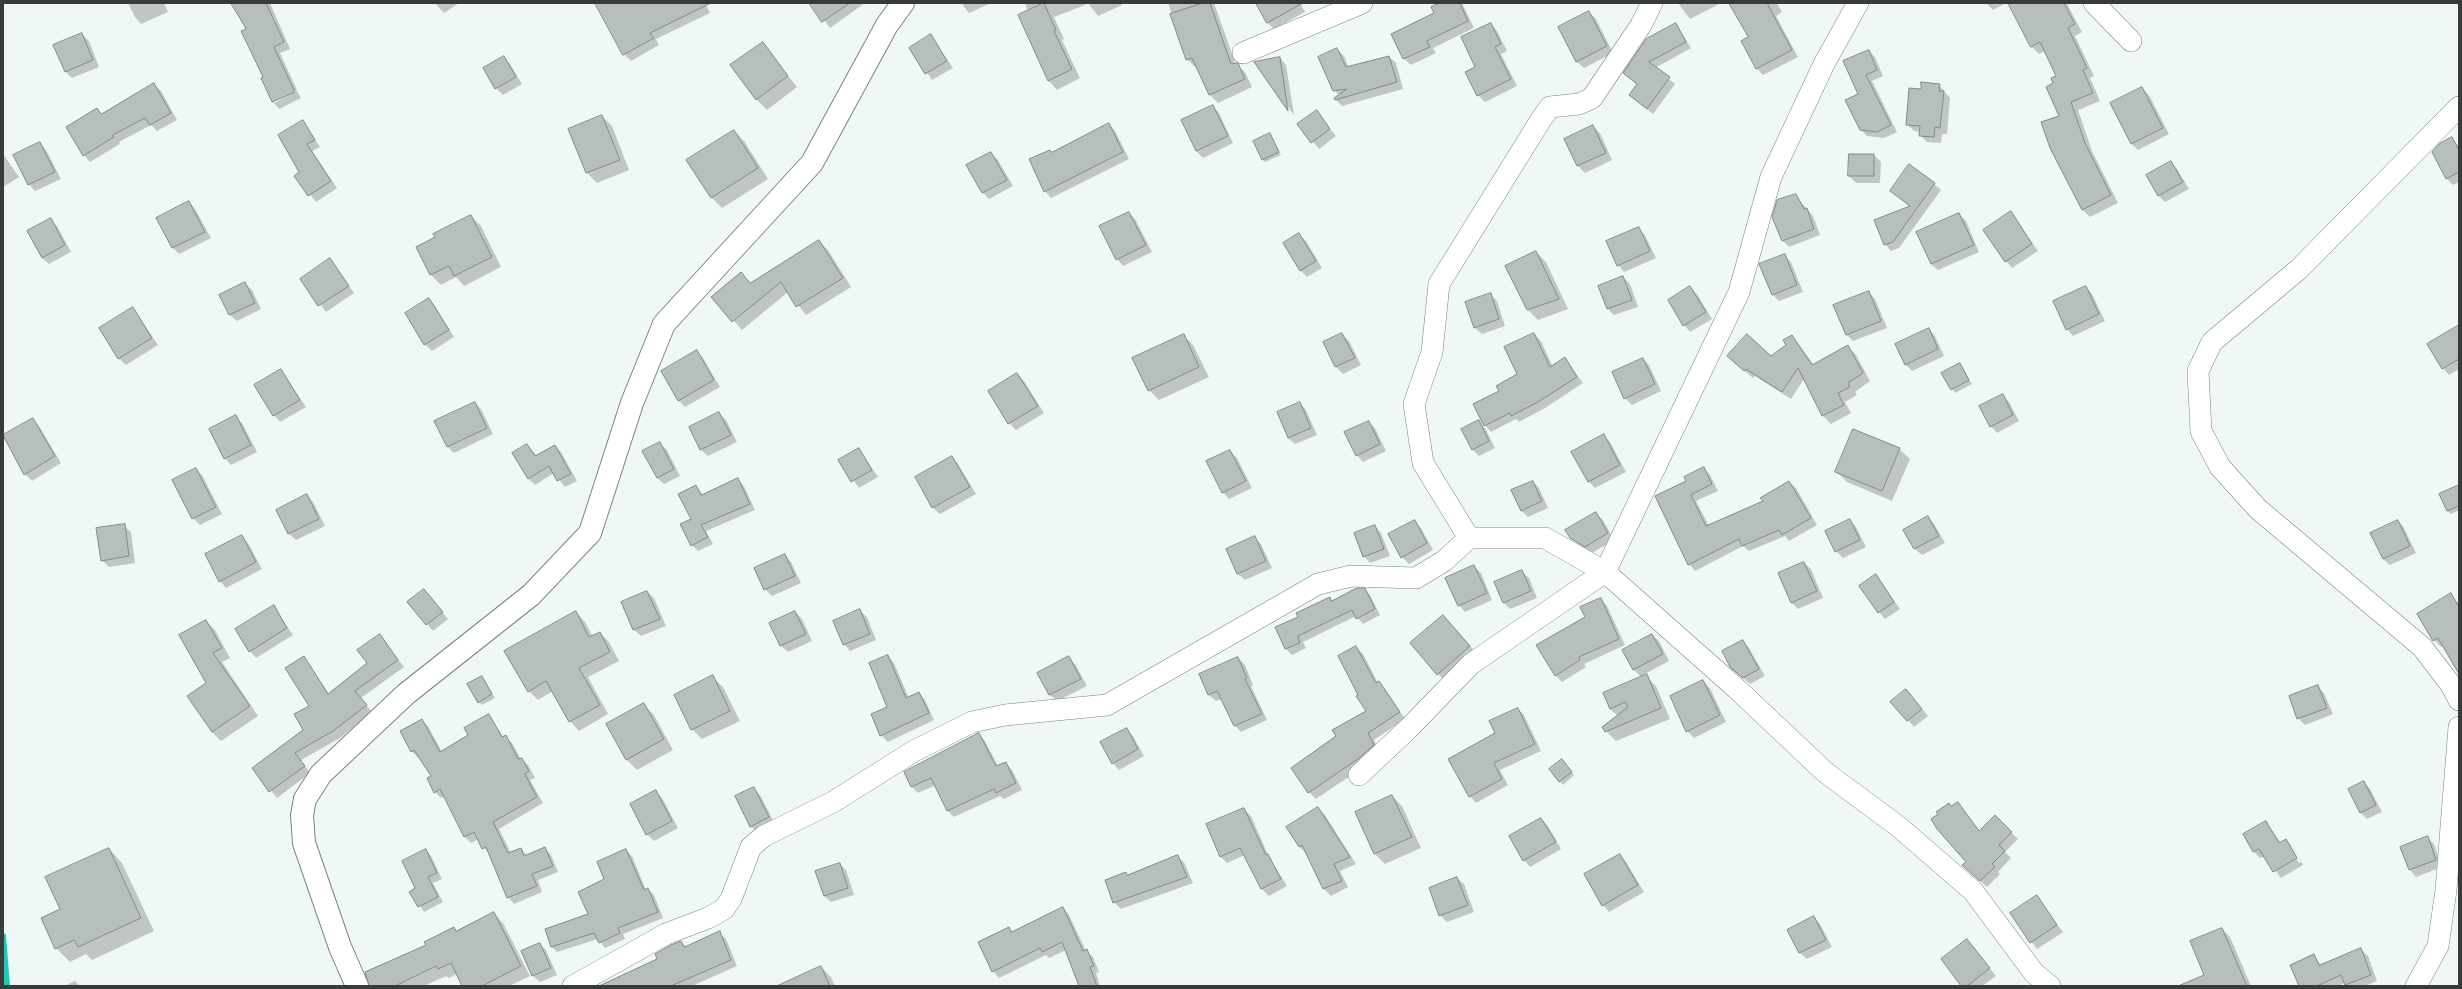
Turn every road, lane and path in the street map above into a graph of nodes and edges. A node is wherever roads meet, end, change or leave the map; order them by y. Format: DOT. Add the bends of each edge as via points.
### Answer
graph roads {
  1 [pos="903,3"];
  2 [pos="1362,3"];
  3 [pos="1652,3"];
  4 [pos="1858,3"];
  5 [pos="2094,3"];
  6 [pos="2131,41"];
  7 [pos="1243,53"];
  8 [pos="2459,107"];
  9 [pos="1469,538"];
  10 [pos="1605,572"];
  11 [pos="2459,700"];
  12 [pos="2459,727"];
  13 [pos="1359,775"];
  14 [pos="357,986"];
  15 [pos="573,986"];
  16 [pos="2050,986"];
  17 [pos="2416,986"];
  1 -- 14 [label="main road" via="887,26 812,163 664,324 632,403 590,532 531,595 406,694 321,774 305,799 302,815 304,843 340,947"];
  2 -- 7 [label="street"];
  3 -- 9 [label="street" via="1641,25 1592,98 1580,104 1550,107 1439,284 1432,352 1414,404 1423,463"];
  4 -- 10 [label="street" via="1824,64 1771,177 1739,292"];
  5 -- 6 [label="street"];
  8 -- 11 [label="street" via="2299,269 2212,342 2198,371 2201,431 2220,466 2258,509 2422,647 2451,685"];
  9 -- 10 [label="street" via="1545,538"];
  9 -- 15 [label="street" via="1444,561 1416,578 1351,576 1318,584 1107,705 1005,715 972,722 914,751 832,802 764,836 751,847 731,899 724,909 666,934"];
  10 -- 13 [label="street" via="1471,664"];
  10 -- 16 [label="street" via="1737,689 1825,772 1899,827 1973,891 2034,973"];
  12 -- 17 [label="street" via="2446,890 2438,946"];
}
